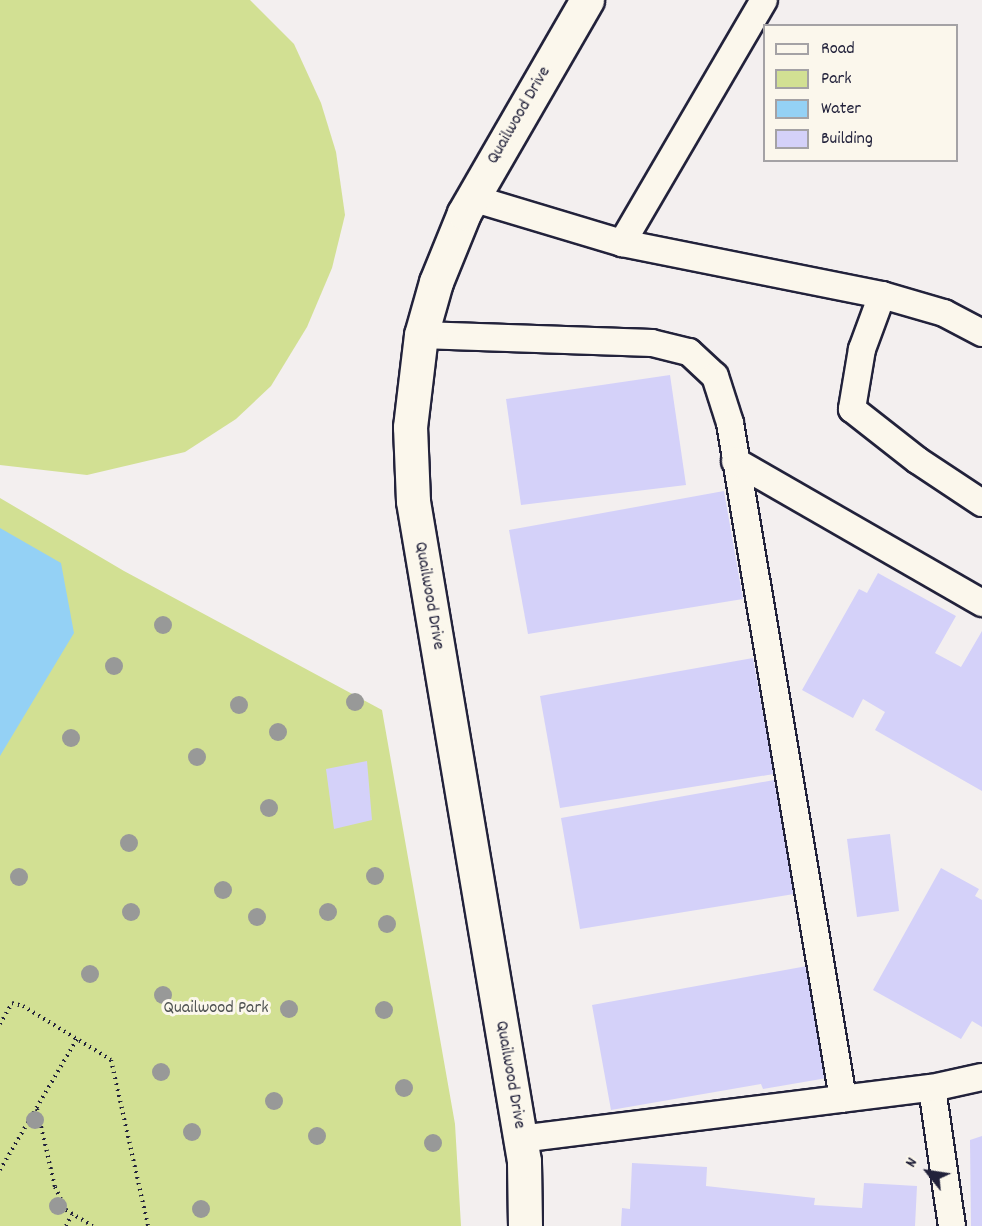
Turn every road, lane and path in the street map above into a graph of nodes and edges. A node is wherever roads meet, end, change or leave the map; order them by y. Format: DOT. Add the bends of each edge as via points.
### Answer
graph roads {
  1 [pos="587,0"];
  2 [pos="764,0"];
  3 [pos="472,198"];
  4 [pos="622,243"];
  5 [pos="882,295"];
  6 [pos="982,333"];
  7 [pos="421,335"];
  8 [pos="735,461"];
  9 [pos="982,503"];
  10 [pos="982,603"];
  11 [pos="0,1024"];
  12 [pos="77,1039"];
  13 [pos="982,1077"];
  14 [pos="932,1088"];
  15 [pos="843,1099"];
  16 [pos="37,1108"];
  17 [pos="520,1139"];
  18 [pos="0,1170"];
  19 [pos="72,1214"];
  20 [pos="66,1226"];
  21 [pos="93,1226"];
  22 [pos="148,1226"];
  23 [pos="525,1226"];
  24 [pos="952,1226"];
  1 -- 3 [label="street, Quailwood Drive"];
  2 -- 4 [label="lane"];
  3 -- 4 [label="lane"];
  3 -- 7 [label="street, Quailwood Drive" via="436,282"];
  4 -- 5 [label="lane"];
  5 -- 6 [label="lane" via="944,313"];
  5 -- 9 [label="lane" via="862,350 852,409 917,460"];
  7 -- 8 [label="lane" via="652,343 689,352 716,376 730,423"];
  7 -- 17 [label="street, Quailwood Drive" via="410,427 413,501"];
  8 -- 10 [label="lane"];
  8 -- 15 [label="lane"];
  11 -- 12 [label="path" via="12,1003"];
  12 -- 16 [label="path"];
  12 -- 22 [label="path" via="111,1060"];
  13 -- 14 [label="lane"];
  14 -- 15 [label="lane"];
  14 -- 24 [label="lane"];
  15 -- 17 [label="lane"];
  16 -- 18 [label="path"];
  16 -- 19 [label="path" via="55,1187"];
  17 -- 23 [label="street, Quailwood Drive"];
  19 -- 20 [label="path"];
  19 -- 21 [label="path"];
}
